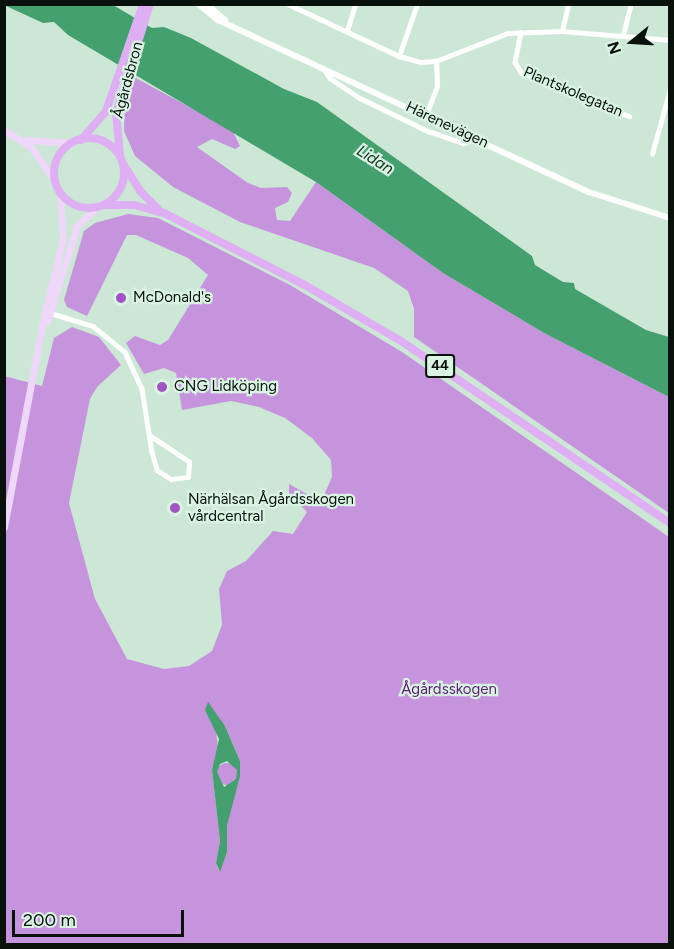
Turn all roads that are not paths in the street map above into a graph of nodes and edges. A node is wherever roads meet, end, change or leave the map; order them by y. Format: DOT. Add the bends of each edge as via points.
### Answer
graph roads {
  1 [pos="198,4"];
  2 [pos="206,4"];
  3 [pos="355,4"];
  4 [pos="417,4"];
  5 [pos="568,4"];
  6 [pos="631,4"];
  7 [pos="290,5"];
  8 [pos="146,6"];
  9 [pos="228,23"];
  10 [pos="347,31"];
  11 [pos="562,31"];
  12 [pos="521,32"];
  13 [pos="623,35"];
  14 [pos="669,40"];
  15 [pos="399,56"];
  16 [pos="436,61"];
  17 [pos="324,67"];
  18 [pos="119,87"];
  19 [pos="669,89"];
  20 [pos="426,115"];
  21 [pos="629,116"];
  22 [pos="4,130"];
  23 [pos="16,136"];
  24 [pos="476,139"];
  25 [pos="81,140"];
  26 [pos="71,143"];
  27 [pos="652,154"];
  28 [pos="121,160"];
  29 [pos="56,182"];
  30 [pos="60,192"];
  31 [pos="100,206"];
  32 [pos="164,213"];
  33 [pos="669,218"];
  34 [pos="47,312"];
  35 [pos="150,436"];
  36 [pos="669,523"];
  37 [pos="4,527"];
  1 -- 9 [label="street, Härenevägen"];
  2 -- 9 [label="street, Härenevägen"];
  3 -- 10 [label="street"];
  4 -- 15 [label="street"];
  5 -- 11 [label="street"];
  6 -- 13 [label="street"];
  7 -- 10 [label="street"];
  8 -- 18 [label="main road, Ågårdsbron / 44"];
  9 -- 17 [label="street, Härenevägen"];
  10 -- 15 [label="street"];
  11 -- 12 [label="street"];
  11 -- 13 [label="street"];
  12 -- 16 [label="street" via="488,38"];
  12 -- 21 [label="street, Plantskolegatan" via="516,62 521,72"];
  13 -- 14 [label="street"];
  15 -- 16 [label="street"];
  16 -- 20 [label="street" via="436,91"];
  17 -- 20 [label="street, Härenevägen"];
  17 -- 24 [label="street" via="330,78 360,98 409,122 463,143"];
  18 -- 25 [label="main road, Ågårdsbron / 44" via="102,117"];
  18 -- 28 [label="main road, Ågårdsbron / 44" via="116,113"];
  19 -- 27 [label="street"];
  20 -- 24 [label="street, Härenevägen"];
  22 -- 23 [label="main road"];
  23 -- 26 [label="main road" via="39,144"];
  23 -- 29 [label="main road" via="30,146"];
  24 -- 33 [label="street, Härenevägen" via="612,201"];
  25 -- 26 [label="main road"];
  25 -- 28 [label="main road, 44" via="104,142"];
  26 -- 29 [label="main road" via="56,163"];
  28 -- 31 [label="main road, 44" via="121,188"];
  28 -- 32 [label="main road, 44" via="140,191"];
  29 -- 30 [label="main road"];
  30 -- 31 [label="main road, 44" via="76,205"];
  30 -- 34 [label="main road" via="63,239"];
  31 -- 32 [label="main road, 44" via="134,205"];
  31 -- 34 [label="main road" via="77,226"];
  32 -- 36 [label="main road, 44" via="303,284 401,340"];
  34 -- 35 [label="street" via="93,326 125,352 142,389"];
  34 -- 37 [label="main road"];
  35 -- 35 [label="street" via="159,472 171,479 188,477 190,466 183,457"];
}
